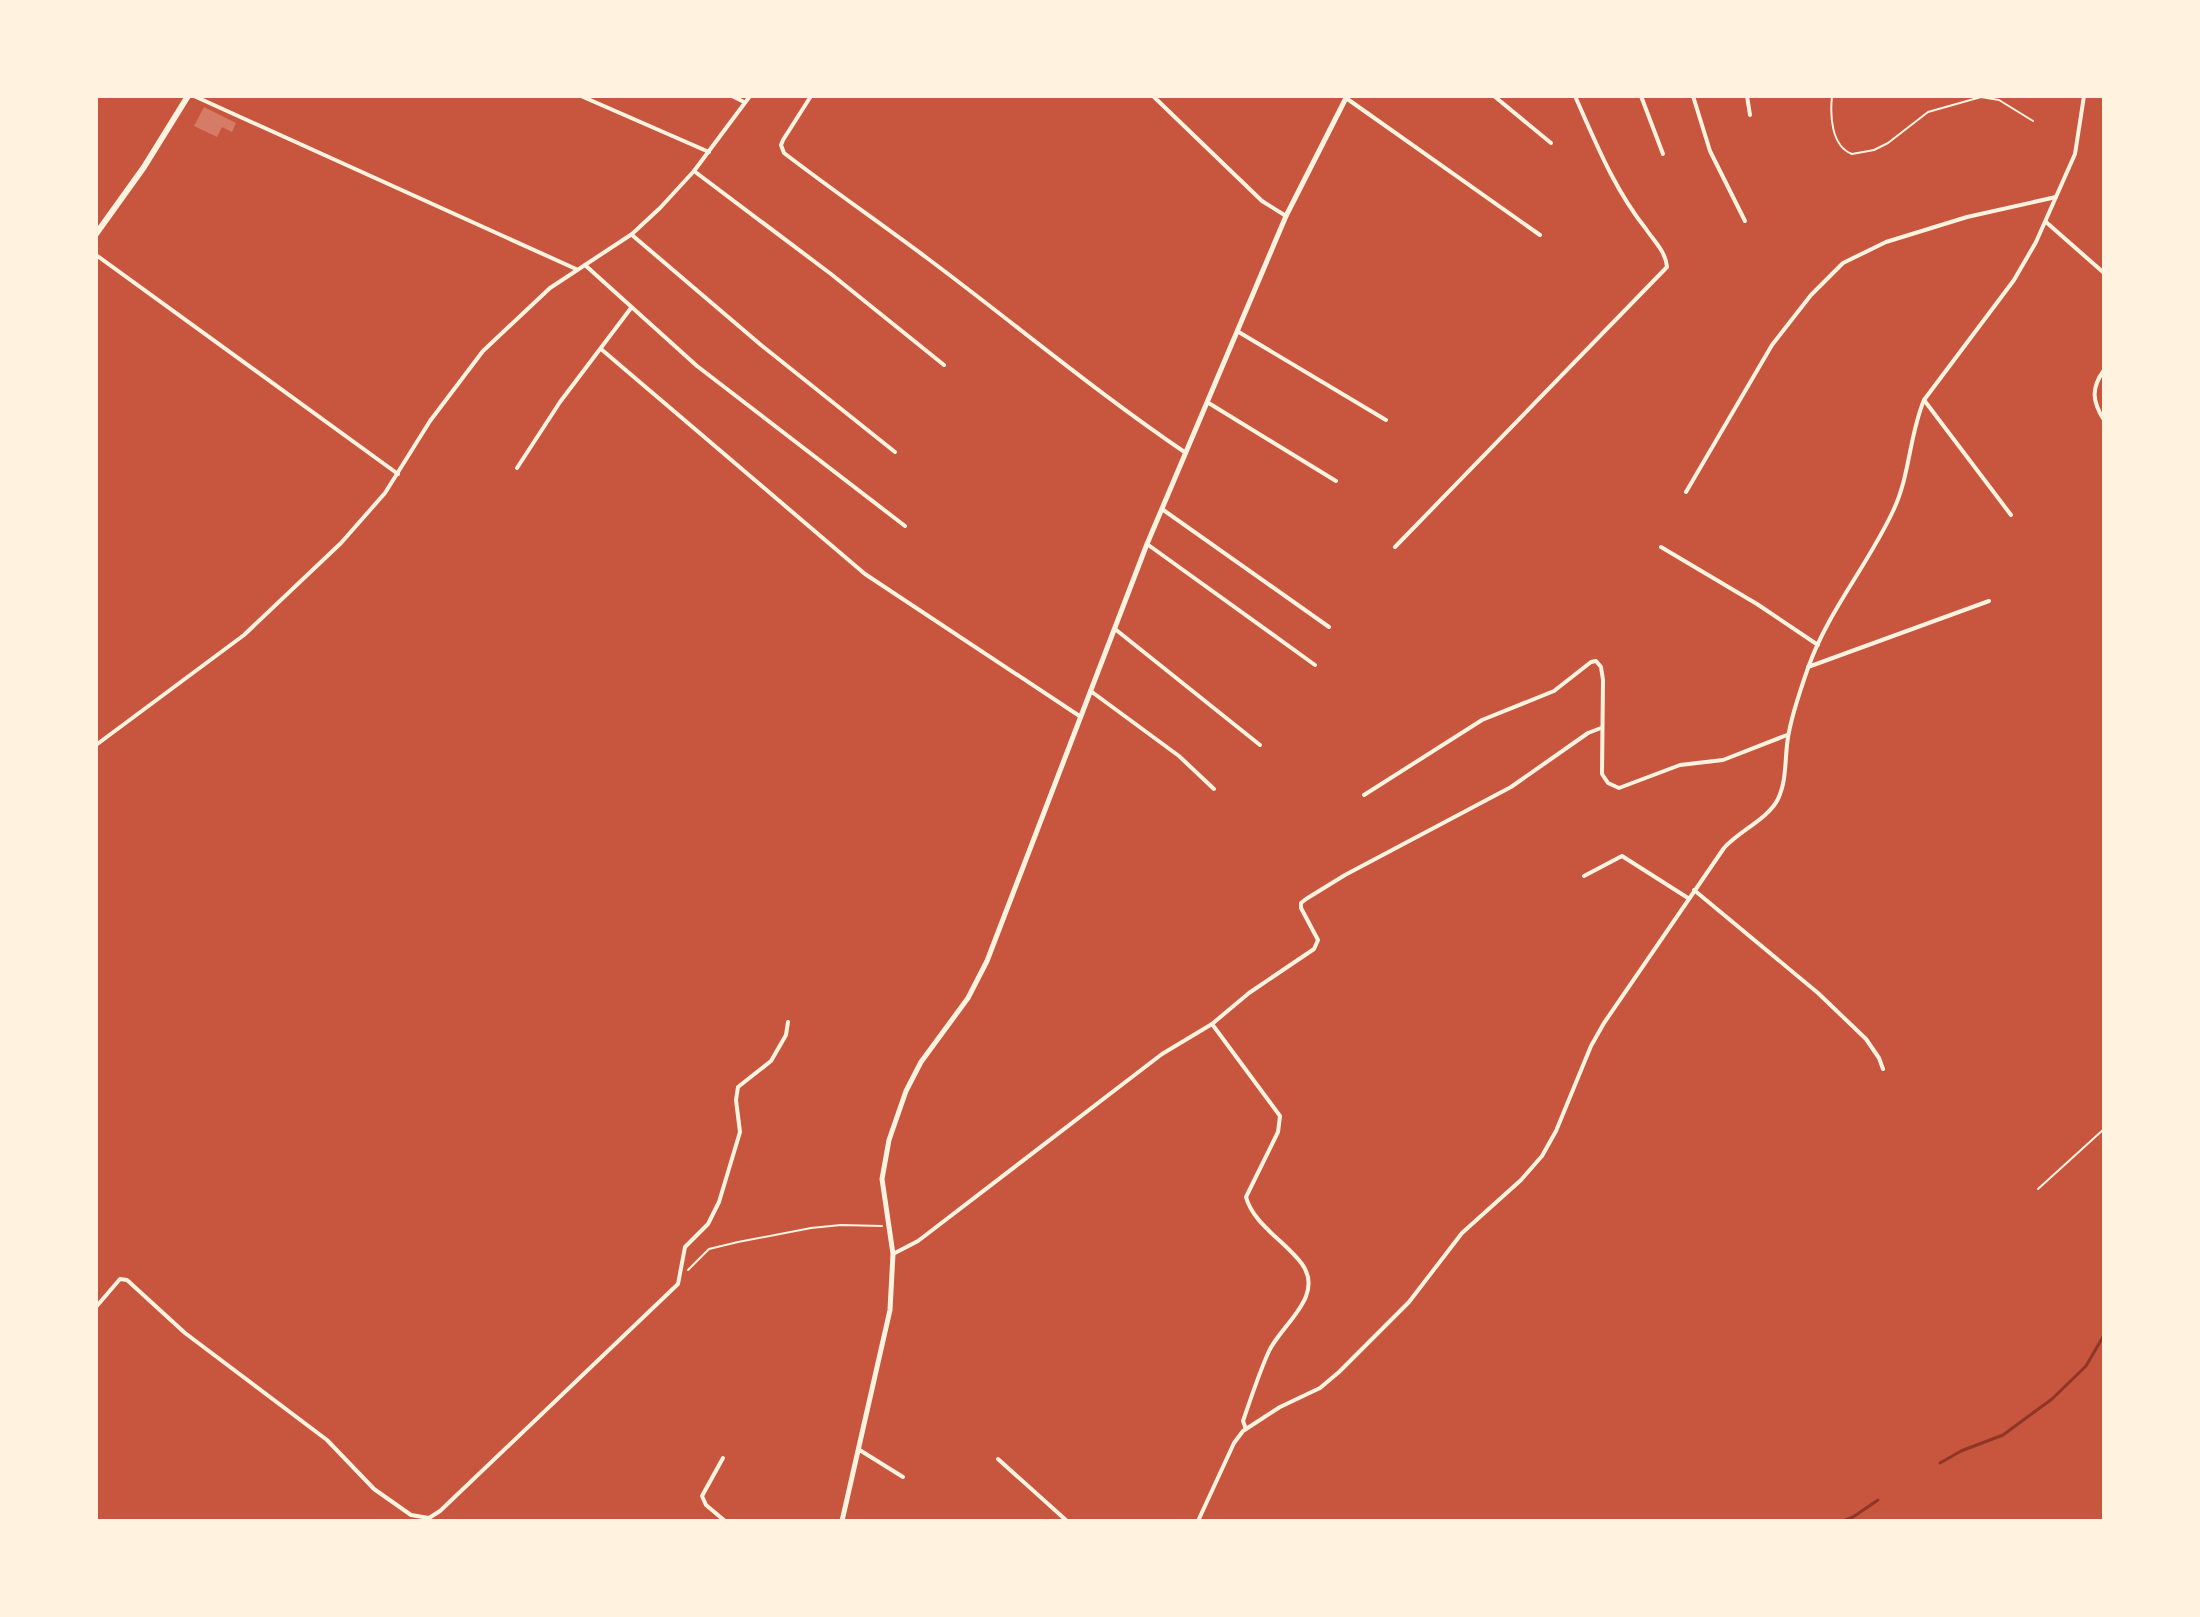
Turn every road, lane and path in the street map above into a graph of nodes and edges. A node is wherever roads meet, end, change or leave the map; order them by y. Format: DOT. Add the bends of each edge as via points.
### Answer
graph roads {
  1 [pos="191,96"];
  2 [pos="581,96"];
  3 [pos="732,96"];
  4 [pos="750,96"];
  5 [pos="811,96"];
  6 [pos="1153,96"];
  7 [pos="1494,96"];
  8 [pos="1575,96"];
  9 [pos="1641,96"];
  10 [pos="1693,96"];
  11 [pos="1747,96"];
  12 [pos="1832,96"];
  13 [pos="2084,96"];
  14 [pos="1346,97"];
  15 [pos="745,102"];
  16 [pos="1750,115"];
  17 [pos="2033,121"];
  18 [pos="1551,143"];
  19 [pos="709,152"];
  20 [pos="1663,154"];
  21 [pos="694,171"];
  22 [pos="2056,197"];
  23 [pos="1286,216"];
  24 [pos="1745,221"];
  25 [pos="2046,222"];
  26 [pos="96,234"];
  27 [pos="632,234"];
  28 [pos="1540,235"];
  29 [pos="96,255"];
  30 [pos="585,265"];
  31 [pos="576,269"];
  32 [pos="2104,273"];
  33 [pos="631,308"];
  34 [pos="1236,331"];
  35 [pos="601,349"];
  36 [pos="944,365"];
  37 [pos="2104,370"];
  38 [pos="1924,400"];
  39 [pos="1207,402"];
  40 [pos="1386,420"];
  41 [pos="2104,420"];
  42 [pos="895,452"];
  43 [pos="1186,453"];
  44 [pos="517,468"];
  45 [pos="398,474"];
  46 [pos="1336,481"];
  47 [pos="1686,492"];
  48 [pos="1162,509"];
  49 [pos="2011,515"];
  50 [pos="905,526"];
  51 [pos="1147,544"];
  52 [pos="1395,547"];
  53 [pos="1661,547"];
  54 [pos="1989,601"];
  55 [pos="1329,627"];
  56 [pos="1115,629"];
  57 [pos="1818,645"];
  58 [pos="1315,665"];
  59 [pos="1808,667"];
  60 [pos="1092,692"];
  61 [pos="1082,717"];
  62 [pos="1601,728"];
  63 [pos="1788,734"];
  64 [pos="96,745"];
  65 [pos="1260,745"];
  66 [pos="1214,789"];
  67 [pos="1364,795"];
  68 [pos="1584,876"];
  69 [pos="1694,890"];
  70 [pos="1688,898"];
  71 [pos="788,1022"];
  72 [pos="1212,1024"];
  73 [pos="1883,1069"];
  74 [pos="2104,1129"];
  75 [pos="2038,1189"];
  76 [pos="889,1226"];
  77 [pos="893,1254"];
  78 [pos="679,1279"];
  79 [pos="96,1307"];
  80 [pos="1246,1429"];
  81 [pos="858,1449"];
  82 [pos="723,1458"];
  83 [pos="998,1459"];
  84 [pos="903,1477"];
  85 [pos="725,1521"];
  86 [pos="842,1521"];
  87 [pos="1067,1521"];
  88 [pos="1198,1521"];
  1 -- 26 [label="main road"];
  1 -- 31 [label="street"];
  2 -- 19 [label="street"];
  3 -- 15 [label="street"];
  4 -- 15 [label="street"];
  5 -- 43 [label="street" via="783,140 784,153"];
  6 -- 23 [label="street" via="1262,201"];
  7 -- 18 [label="street"];
  8 -- 52 [label="street" via="1610,175 1663,252 1667,267"];
  9 -- 20 [label="street"];
  10 -- 24 [label="street" via="1710,151"];
  11 -- 16 [label="street"];
  12 -- 17 [label="path" via="1836,135 1852,154 1888,143 1928,112 1981,97 1999,100"];
  13 -- 22 [label="street" via="2075,154"];
  14 -- 23 [label="street"];
  14 -- 28 [label="street"];
  15 -- 19 [label="street"];
  19 -- 21 [label="street"];
  21 -- 27 [label="street"];
  21 -- 36 [label="street"];
  22 -- 25 [label="street"];
  22 -- 47 [label="street" via="1886,242 1843,263 1772,345"];
  23 -- 34 [label="street"];
  25 -- 32 [label="street"];
  25 -- 38 [label="street" via="2014,280"];
  27 -- 30 [label="street"];
  27 -- 42 [label="street"];
  29 -- 45 [label="street"];
  30 -- 31 [label="street"];
  30 -- 33 [label="street"];
  31 -- 45 [label="street" via="517,317 469,367"];
  33 -- 35 [label="street"];
  33 -- 50 [label="street" via="697,366"];
  34 -- 39 [label="street"];
  34 -- 40 [label="street"];
  35 -- 44 [label="street"];
  35 -- 61 [label="street" via="865,574"];
  37 -- 41 [label="street" via="2093,393"];
  38 -- 49 [label="street"];
  38 -- 57 [label="street" via="1903,489"];
  39 -- 43 [label="street"];
  39 -- 46 [label="street"];
  43 -- 48 [label="street"];
  45 -- 64 [label="street" via="373,510 244,635"];
  48 -- 51 [label="street"];
  48 -- 55 [label="street"];
  51 -- 56 [label="street"];
  51 -- 58 [label="street"];
  53 -- 57 [label="street"];
  54 -- 59 [label="street"];
  56 -- 60 [label="street"];
  56 -- 65 [label="street"];
  57 -- 59 [label="street"];
  59 -- 63 [label="street"];
  60 -- 61 [label="street"];
  60 -- 66 [label="street" via="1179,756"];
  61 -- 76 [label="street" via="973,989 929,1047 906,1091 883,1167"];
  62 -- 63 [label="street" via="1602,774 1619,788 1680,765 1723,760"];
  62 -- 67 [label="street" via="1603,680 1596,661 1554,691 1482,720"];
  62 -- 72 [label="street" via="1511,787 1301,903 1317,944"];
  63 -- 69 [label="street" via="1778,798 1734,837"];
  68 -- 70 [label="street" via="1622,856"];
  69 -- 70 [label="street"];
  69 -- 73 [label="street" via="1818,993 1866,1039"];
  70 -- 80 [label="street" via="1604,1023 1542,1156 1462,1233 1409,1302 1339,1372"];
  71 -- 78 [label="street" via="771,1061 738,1087 740,1132 719,1202 708,1224 685,1247"];
  72 -- 77 [label="street" via="1162,1054 930,1233"];
  72 -- 80 [label="street" via="1280,1116 1278,1132 1246,1201 1301,1263 1310,1281 1299,1308 1271,1348 1243,1421"];
  74 -- 75 [label="path"];
  76 -- 77 [label="street"];
  76 -- 78 [label="path" via="811,1228 709,1249"];
  77 -- 81 [label="street" via="890,1310"];
  78 -- 79 [label="street" via="610,1351 429,1518 411,1515 374,1489 327,1440 185,1333 127,1280 120,1279"];
  80 -- 88 [label="street" via="1234,1443"];
  81 -- 84 [label="street"];
  81 -- 86 [label="street"];
  82 -- 85 [label="street" via="702,1496"];
  83 -- 87 [label="street"];
}
